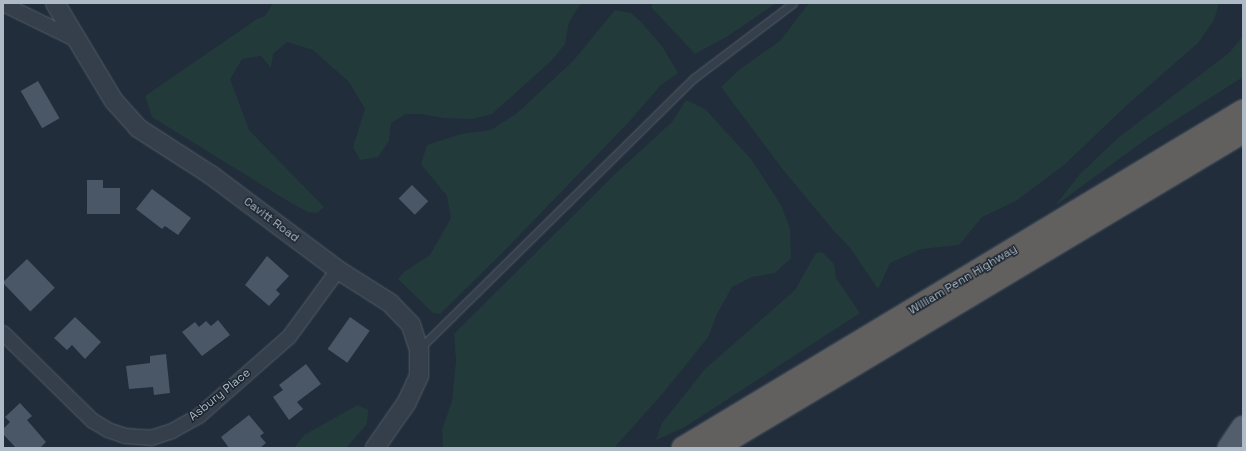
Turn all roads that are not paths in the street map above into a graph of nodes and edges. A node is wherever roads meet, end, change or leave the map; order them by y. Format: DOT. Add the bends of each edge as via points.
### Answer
graph roads {
  1 [pos="55,3"];
  2 [pos="793,3"];
  3 [pos="3,4"];
  4 [pos="79,41"];
  5 [pos="1243,111"];
  6 [pos="1243,132"];
  7 [pos="338,270"];
  8 [pos="3,333"];
  9 [pos="419,349"];
  10 [pos="1243,427"];
  11 [pos="375,448"];
  12 [pos="683,448"];
  13 [pos="715,448"];
  14 [pos="1229,448"];
  1 -- 4 [label="street, Cavitt Road"];
  2 -- 9 [label="lane" via="694,78"];
  3 -- 4 [label="street"];
  4 -- 7 [label="street, Cavitt Road" via="114,101 138,128 211,175"];
  5 -- 12 [label="highway, William Penn Highway"];
  6 -- 13 [label="highway, William Penn Highway"];
  7 -- 8 [label="street, Asbury Place" via="289,337 199,416 172,431 151,438 125,436 93,421"];
  7 -- 9 [label="street, Cavitt Road" via="390,304 402,315 416,336"];
  9 -- 11 [label="street, Cavitt Road" via="419,376 414,389 397,419"];
  10 -- 14 [label="main road"];
}
